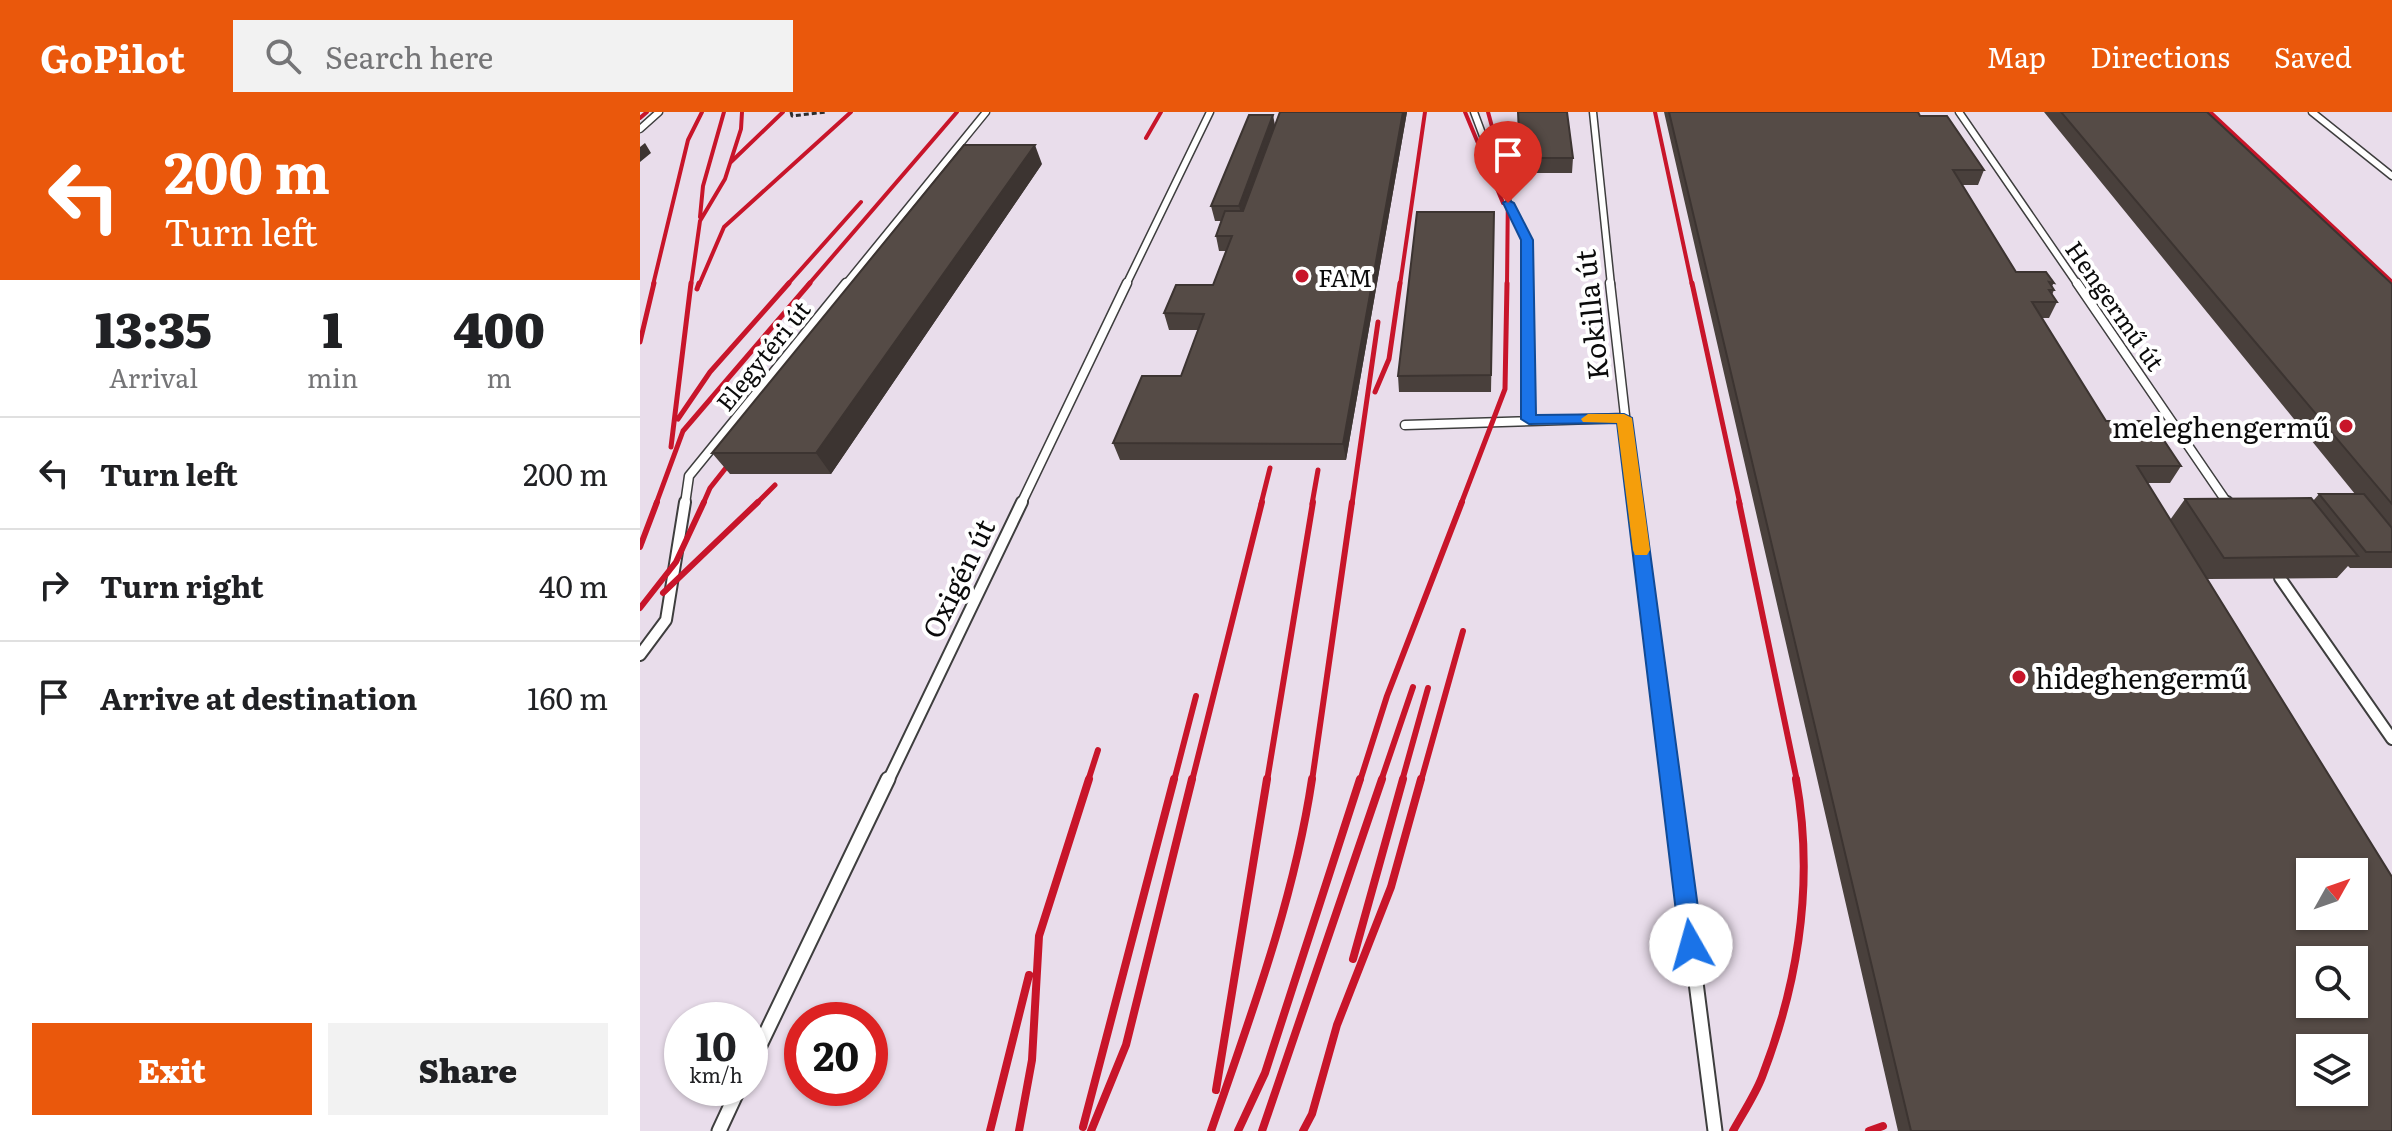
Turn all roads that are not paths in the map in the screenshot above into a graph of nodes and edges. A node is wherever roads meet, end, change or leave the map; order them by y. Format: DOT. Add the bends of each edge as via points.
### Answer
graph roads {
  1 [pos="659,112"];
  2 [pos="986,112"];
  3 [pos="1210,112"];
  4 [pos="1474,112"];
  5 [pos="1593,112"];
  6 [pos="1959,112"];
  7 [pos="2312,112"];
  8 [pos="640,129"];
  9 [pos="2392,176"];
  10 [pos="1624,418"];
  11 [pos="1529,419"];
  12 [pos="1405,425"];
  13 [pos="2240,520"];
  14 [pos="2280,578"];
  15 [pos="640,655"];
  16 [pos="2392,739"];
  17 [pos="768,1029"];
  18 [pos="731,1106"];
  19 [pos="719,1131"];
  20 [pos="1715,1131"];
  1 -- 8 [label="lane"];
  2 -- 15 [label="lane, Elegytéri út" via="689,476 666,620"];
  3 -- 17 [label="lane, Oxigén út"];
  4 -- 11 [label="lane" via="1527,240"];
  5 -- 10 [label="lane, Kokilla út"];
  6 -- 13 [label="lane, Hengermű út"];
  7 -- 9 [label="lane"];
  10 -- 11 [label="lane"];
  10 -- 20 [label="lane, Kokilla út"];
  11 -- 12 [label="lane"];
  14 -- 16 [label="lane"];
  18 -- 19 [label="lane"];
}
